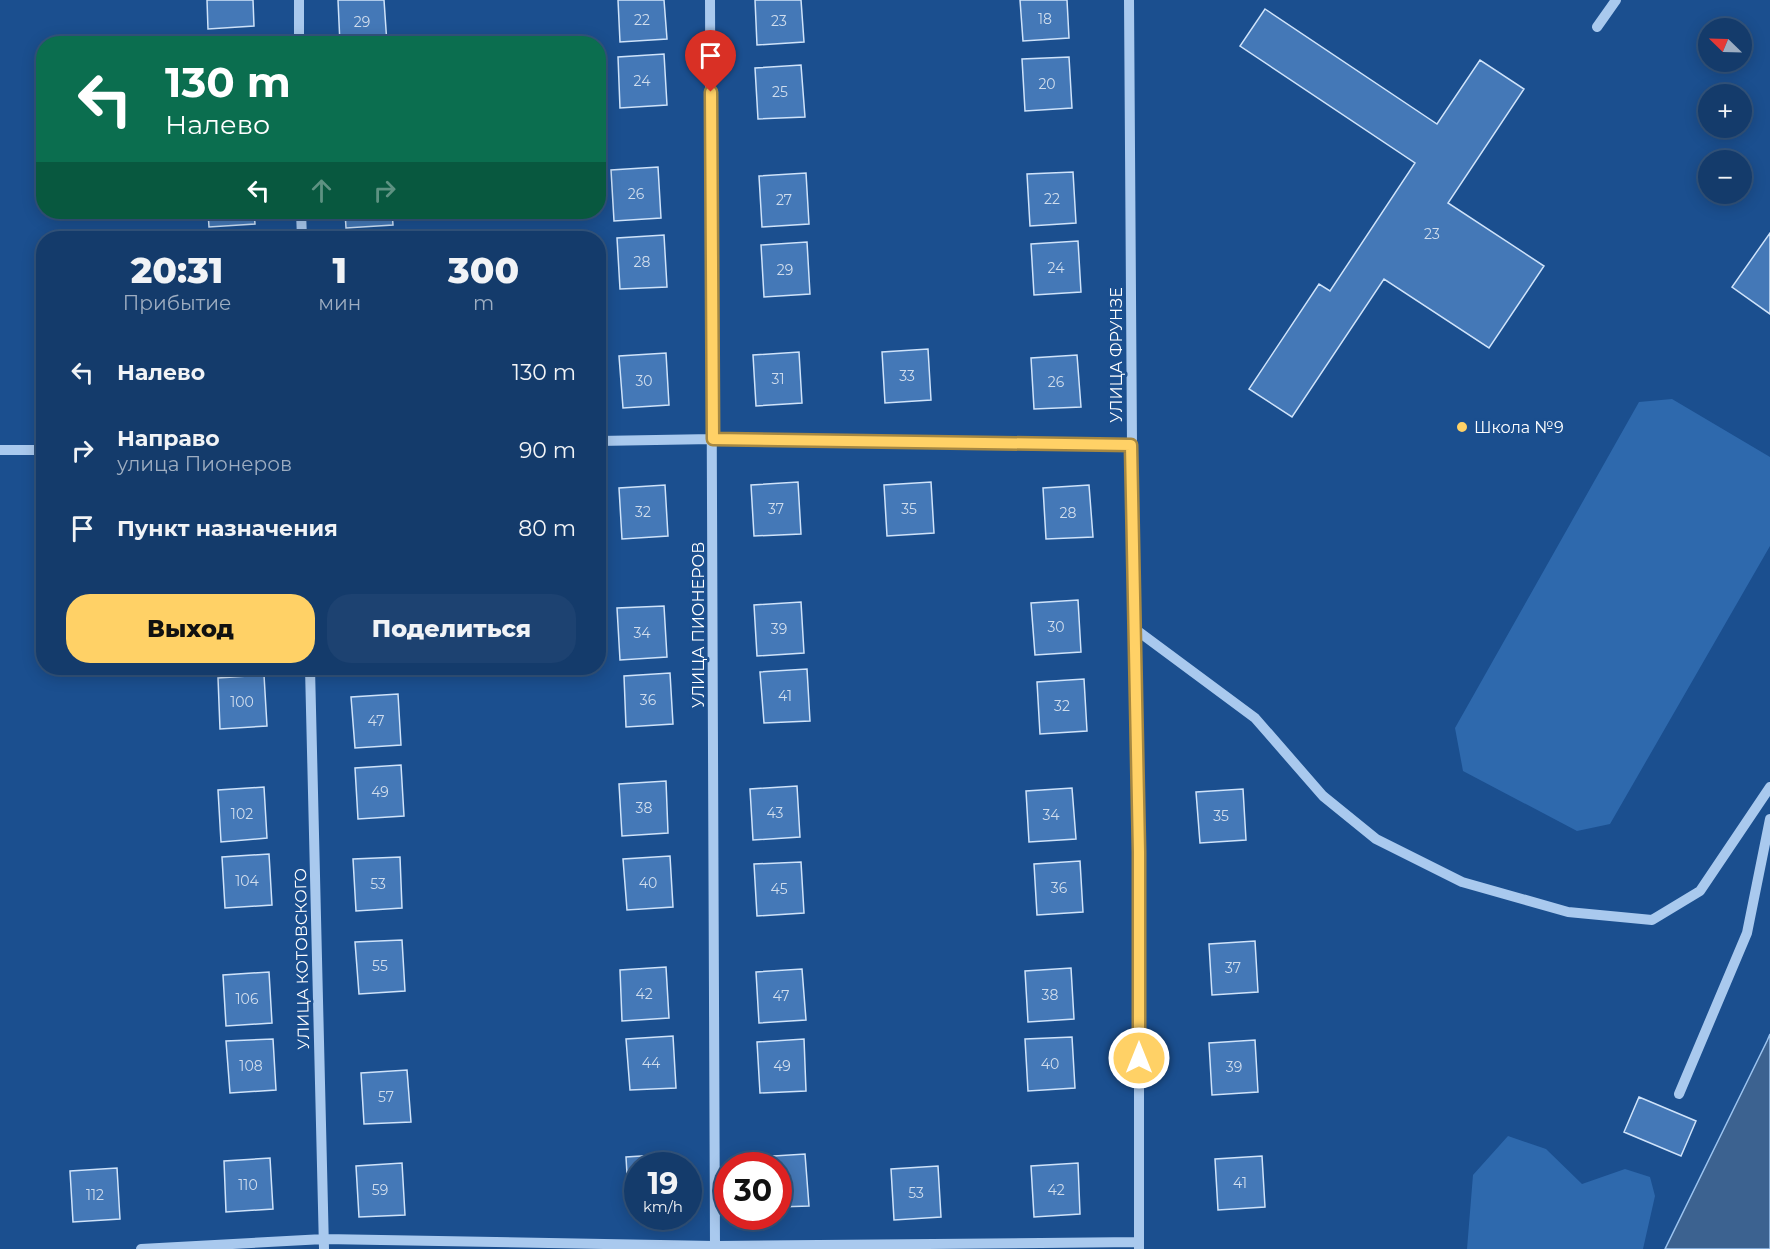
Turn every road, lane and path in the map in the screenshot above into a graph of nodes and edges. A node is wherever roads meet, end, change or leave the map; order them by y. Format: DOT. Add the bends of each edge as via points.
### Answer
graph roads {
  1 [pos="299,0"];
  2 [pos="710,0"];
  3 [pos="1129,0"];
  4 [pos="1616,0"];
  5 [pos="1597,27"];
  6 [pos="299,36"];
  7 [pos="713,439"];
  8 [pos="606,441"];
  9 [pos="1131,445"];
  10 [pos="0,450"];
  11 [pos="36,450"];
  12 [pos="1135,629"];
  13 [pos="310,675"];
  14 [pos="1770,787"];
  15 [pos="1770,819"];
  16 [pos="1679,1094"];
  17 [pos="324,1244"];
  18 [pos="1139,1245"];
  19 [pos="715,1248"];
  20 [pos="141,1249"];
  1 -- 6 [label="street"];
  2 -- 7 [label="street, УЛИЦА ПИОНЕРОВ"];
  3 -- 9 [label="street, УЛИЦА ФРУНЗЕ"];
  4 -- 5 [label="street"];
  7 -- 8 [label="street"];
  7 -- 9 [label="street"];
  7 -- 19 [label="street, УЛИЦА ПИОНЕРОВ"];
  9 -- 12 [label="street, УЛИЦА ФРУНЗЕ"];
  10 -- 11 [label="street"];
  12 -- 14 [label="street" via="1255,718 1323,796 1376,839 1462,882 1568,912 1652,920 1700,891"];
  12 -- 18 [label="street, УЛИЦА ФРУНЗЕ"];
  13 -- 17 [label="street, УЛИЦА КОТОВСКОГО"];
  15 -- 16 [label="street" via="1747,933"];
  17 -- 19 [label="street"];
  17 -- 20 [label="street"];
  18 -- 19 [label="street"];
}
